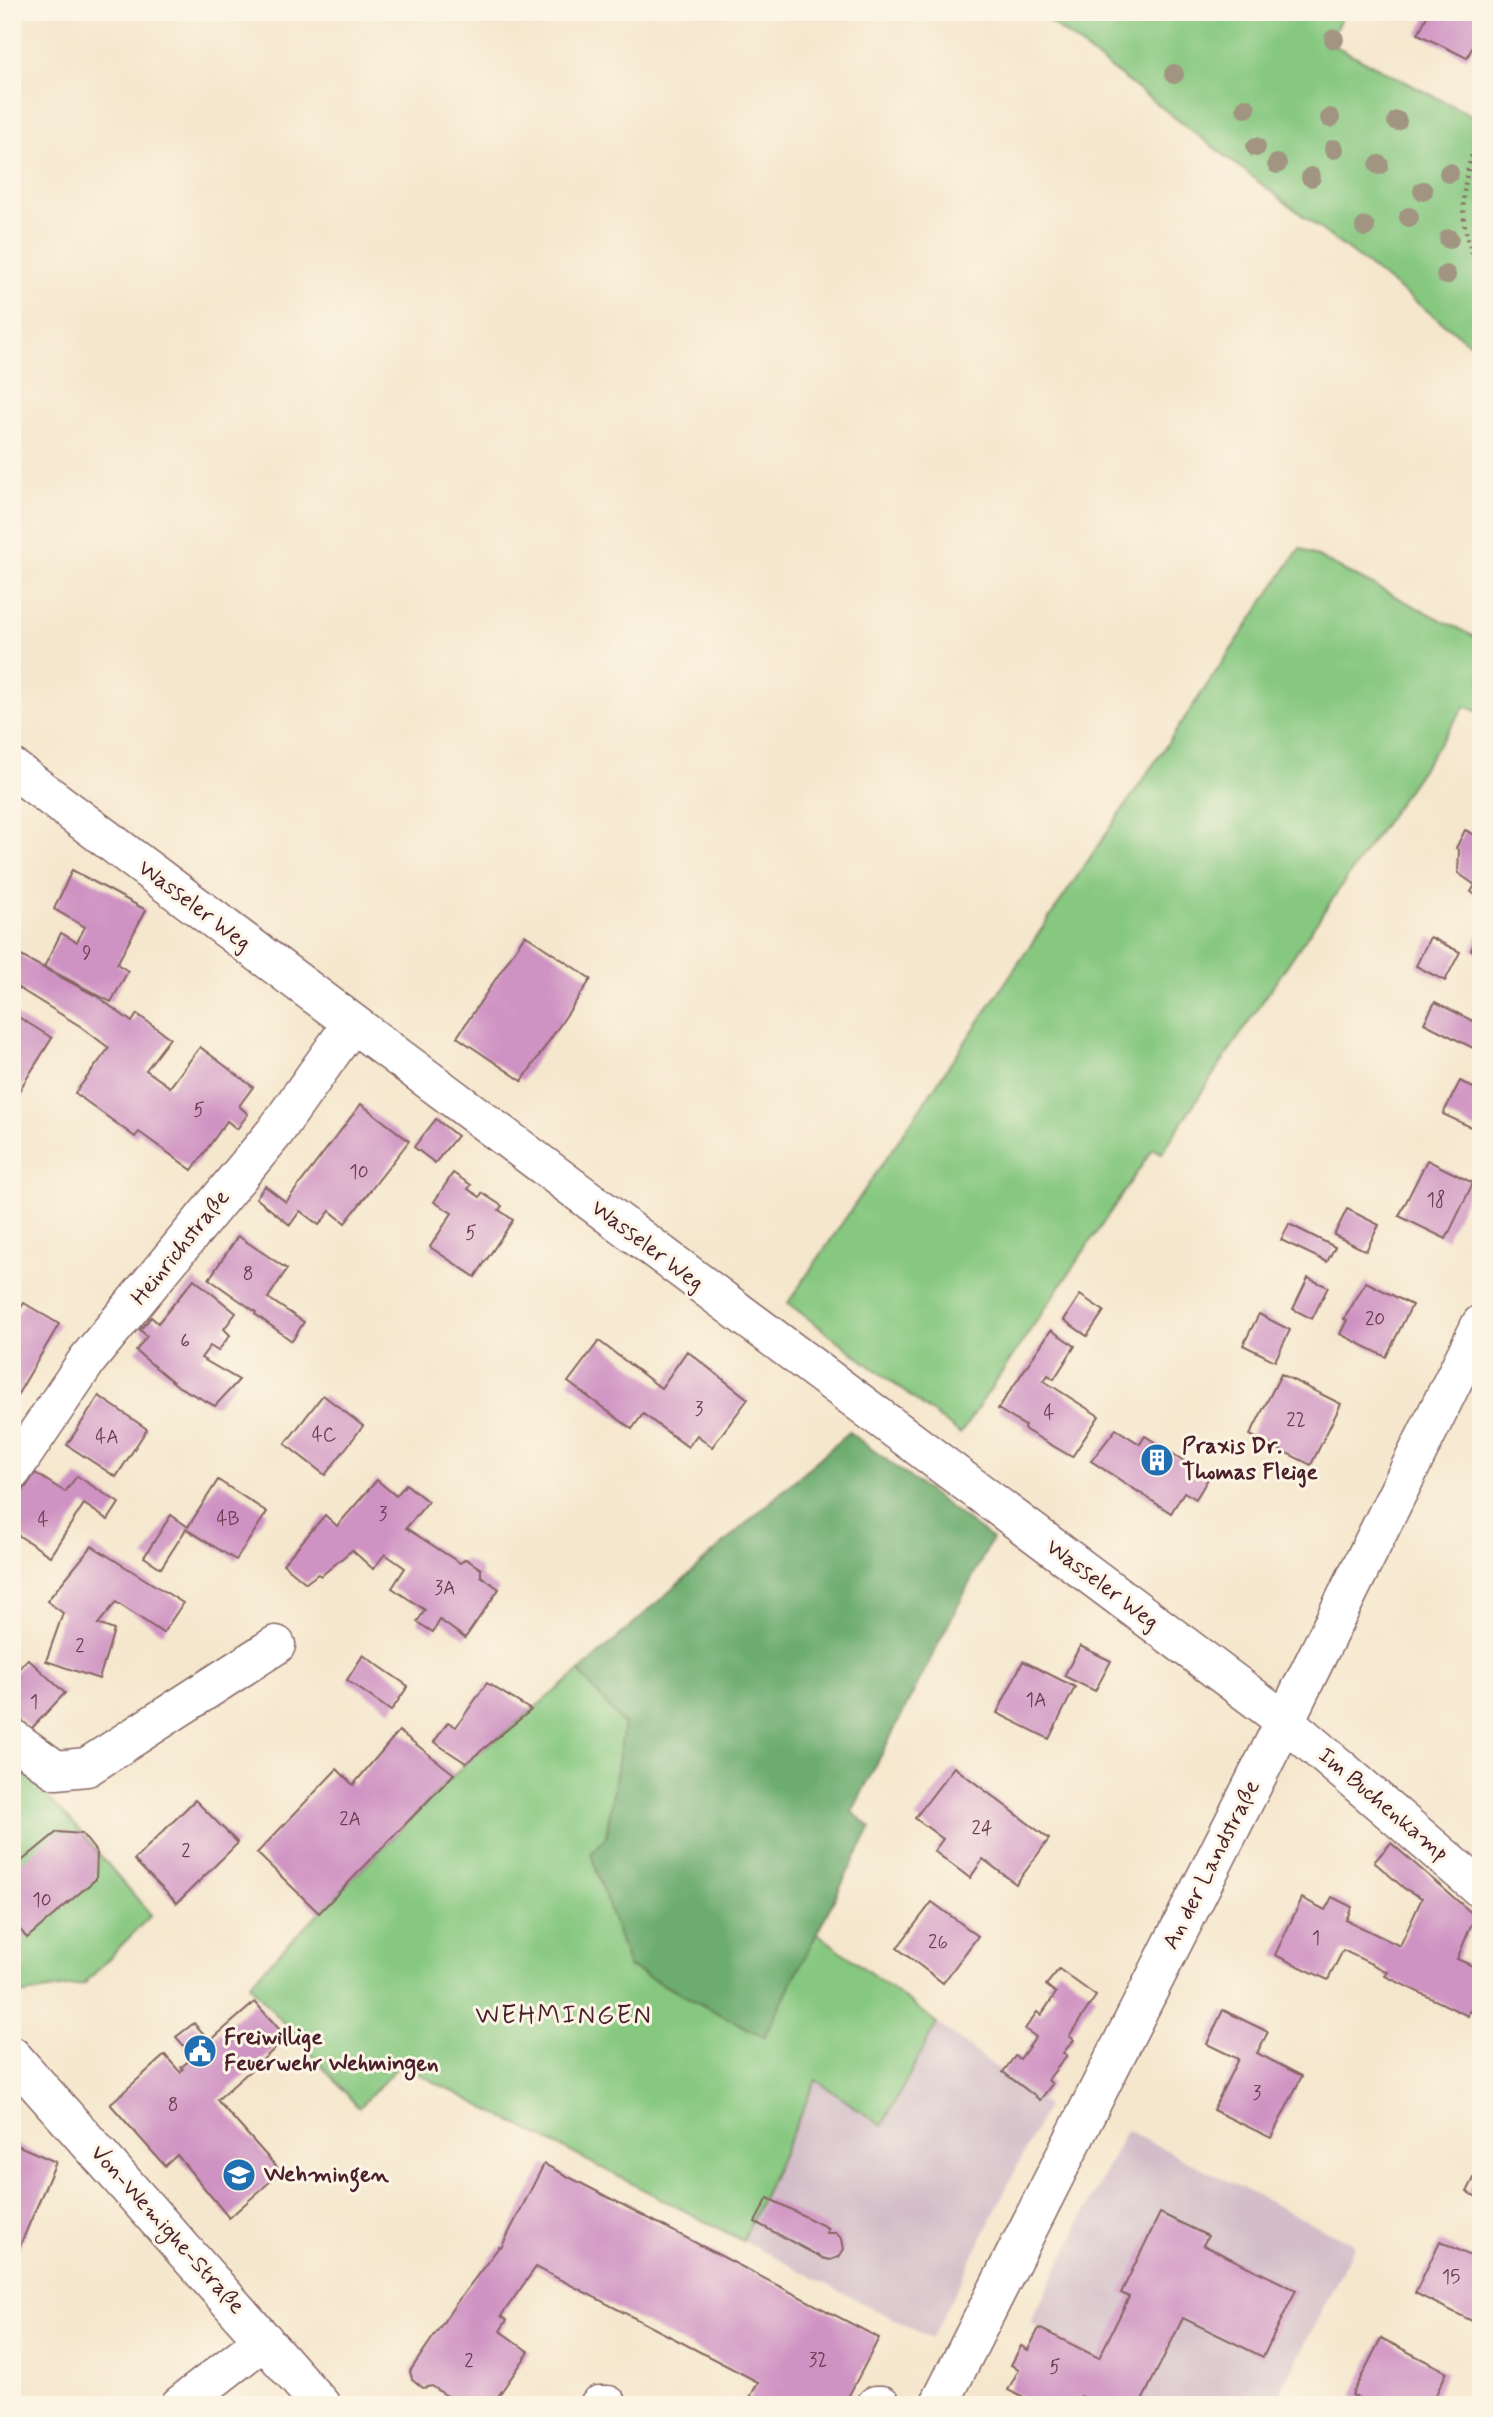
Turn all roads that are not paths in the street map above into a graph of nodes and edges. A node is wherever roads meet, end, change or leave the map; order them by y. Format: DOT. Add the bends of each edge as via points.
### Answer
graph roads {
  1 [pos="12,768"];
  2 [pos="351,1025"];
  3 [pos="1481,1324"];
  4 [pos="12,1471"];
  5 [pos="276,1645"];
  6 [pos="1284,1721"];
  7 [pos="12,1738"];
  8 [pos="1481,1889"];
  9 [pos="12,2056"];
  10 [pos="264,2340"];
  11 [pos="180,2405"];
  12 [pos="321,2405"];
  13 [pos="599,2405"];
  14 [pos="608,2405"];
  15 [pos="876,2405"];
  16 [pos="882,2405"];
  17 [pos="939,2405"];
  1 -- 2 [label="street, Wasseler Weg"];
  2 -- 4 [label="street, Heinrichstraße" via="275,1132 88,1359"];
  2 -- 6 [label="street, Wasseler Weg"];
  3 -- 6 [label="street, An der Landstraße"];
  5 -- 7 [label="street" via="87,1767 56,1770"];
  6 -- 8 [label="street, Im Buchenkamp"];
  6 -- 17 [label="street, An der Landstraße"];
  9 -- 10 [label="street, Von-Wemighe-Straße"];
  10 -- 11 [label="street"];
  10 -- 12 [label="street, Von-Wemighe-Straße"];
  13 -- 14 [label="street"];
  15 -- 16 [label="street"];
}
